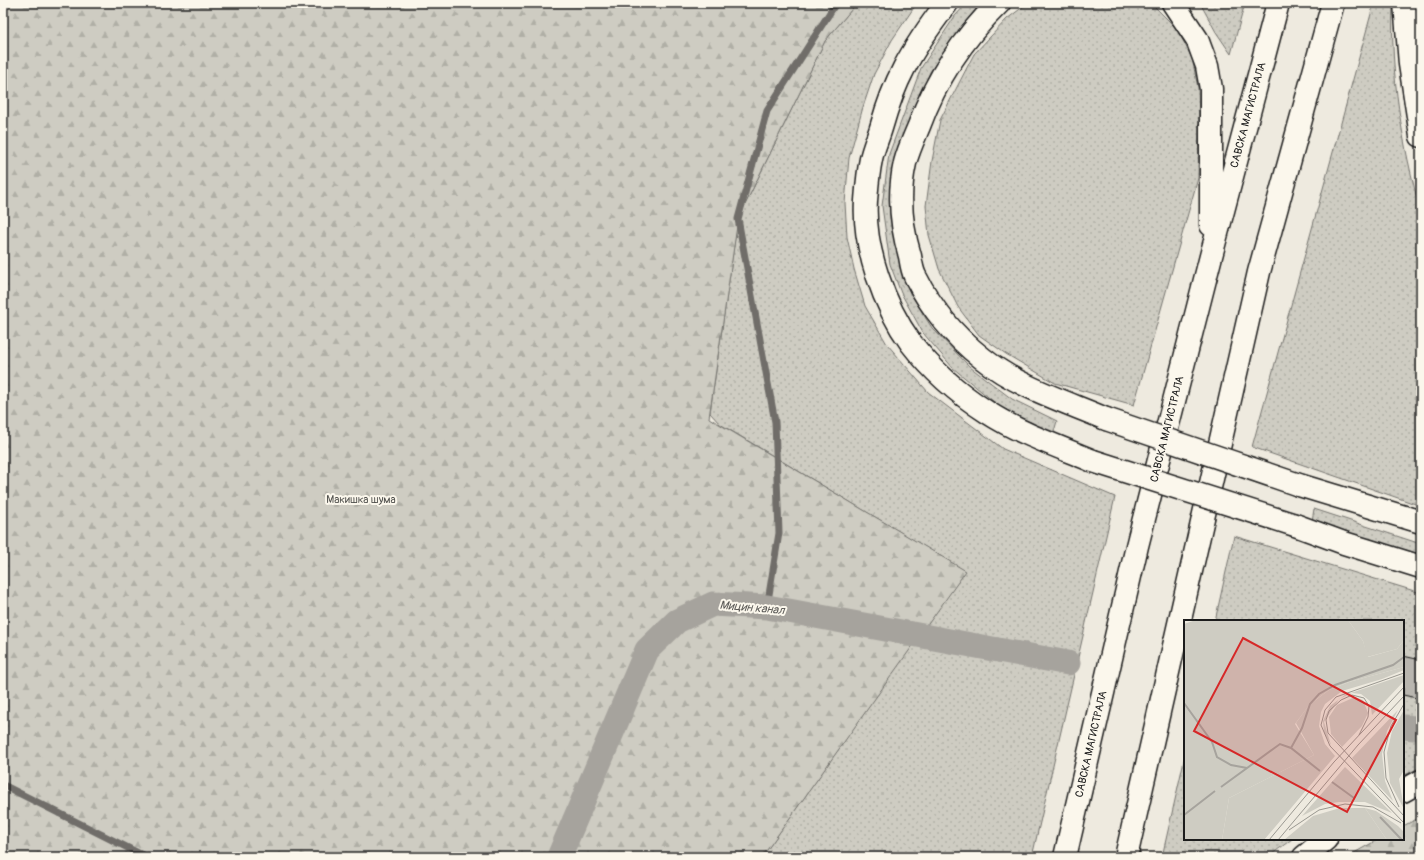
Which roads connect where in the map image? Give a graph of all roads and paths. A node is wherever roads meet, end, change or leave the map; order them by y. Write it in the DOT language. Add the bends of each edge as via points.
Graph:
graph roads {
  1 [pos="947,3"];
  2 [pos="999,3"];
  3 [pos="1173,3"];
  4 [pos="1278,3"];
  5 [pos="1333,3"];
  6 [pos="1405,3"];
  7 [pos="1421,136"];
  8 [pos="1210,256"];
  9 [pos="1421,522"];
  10 [pos="1421,567"];
  11 [pos="1421,781"];
  12 [pos="1404,790"];
  13 [pos="1325,840"];
  14 [pos="1065,857"];
  15 [pos="1126,857"];
  16 [pos="1304,857"];
  1 -- 10 [label="main road, bridge" via="926,31 892,94 871,159 866,202 866,228 872,259 884,293 911,342 964,396 1007,424 1048,443 1094,461"];
  2 -- 9 [label="main road, bridge" via="973,29 944,70 928,102 905,162 901,197 904,236 915,275 933,306 957,336 1002,372 1034,389 1106,419 1300,485"];
  3 -- 8 [label="main road" via="1196,39 1207,66 1211,89"];
  4 -- 8 [label="main road, САВСКА МАГИСТРАЛА"];
  5 -- 15 [label="main road" via="1259,272"];
  6 -- 7 [label="main road" via="1410,64"];
  8 -- 14 [label="main road, САВСКА МАГИСТРАЛА" via="1137,546"];
  11 -- 12 [label="main road"];
  13 -- 16 [label="main road"];
}
